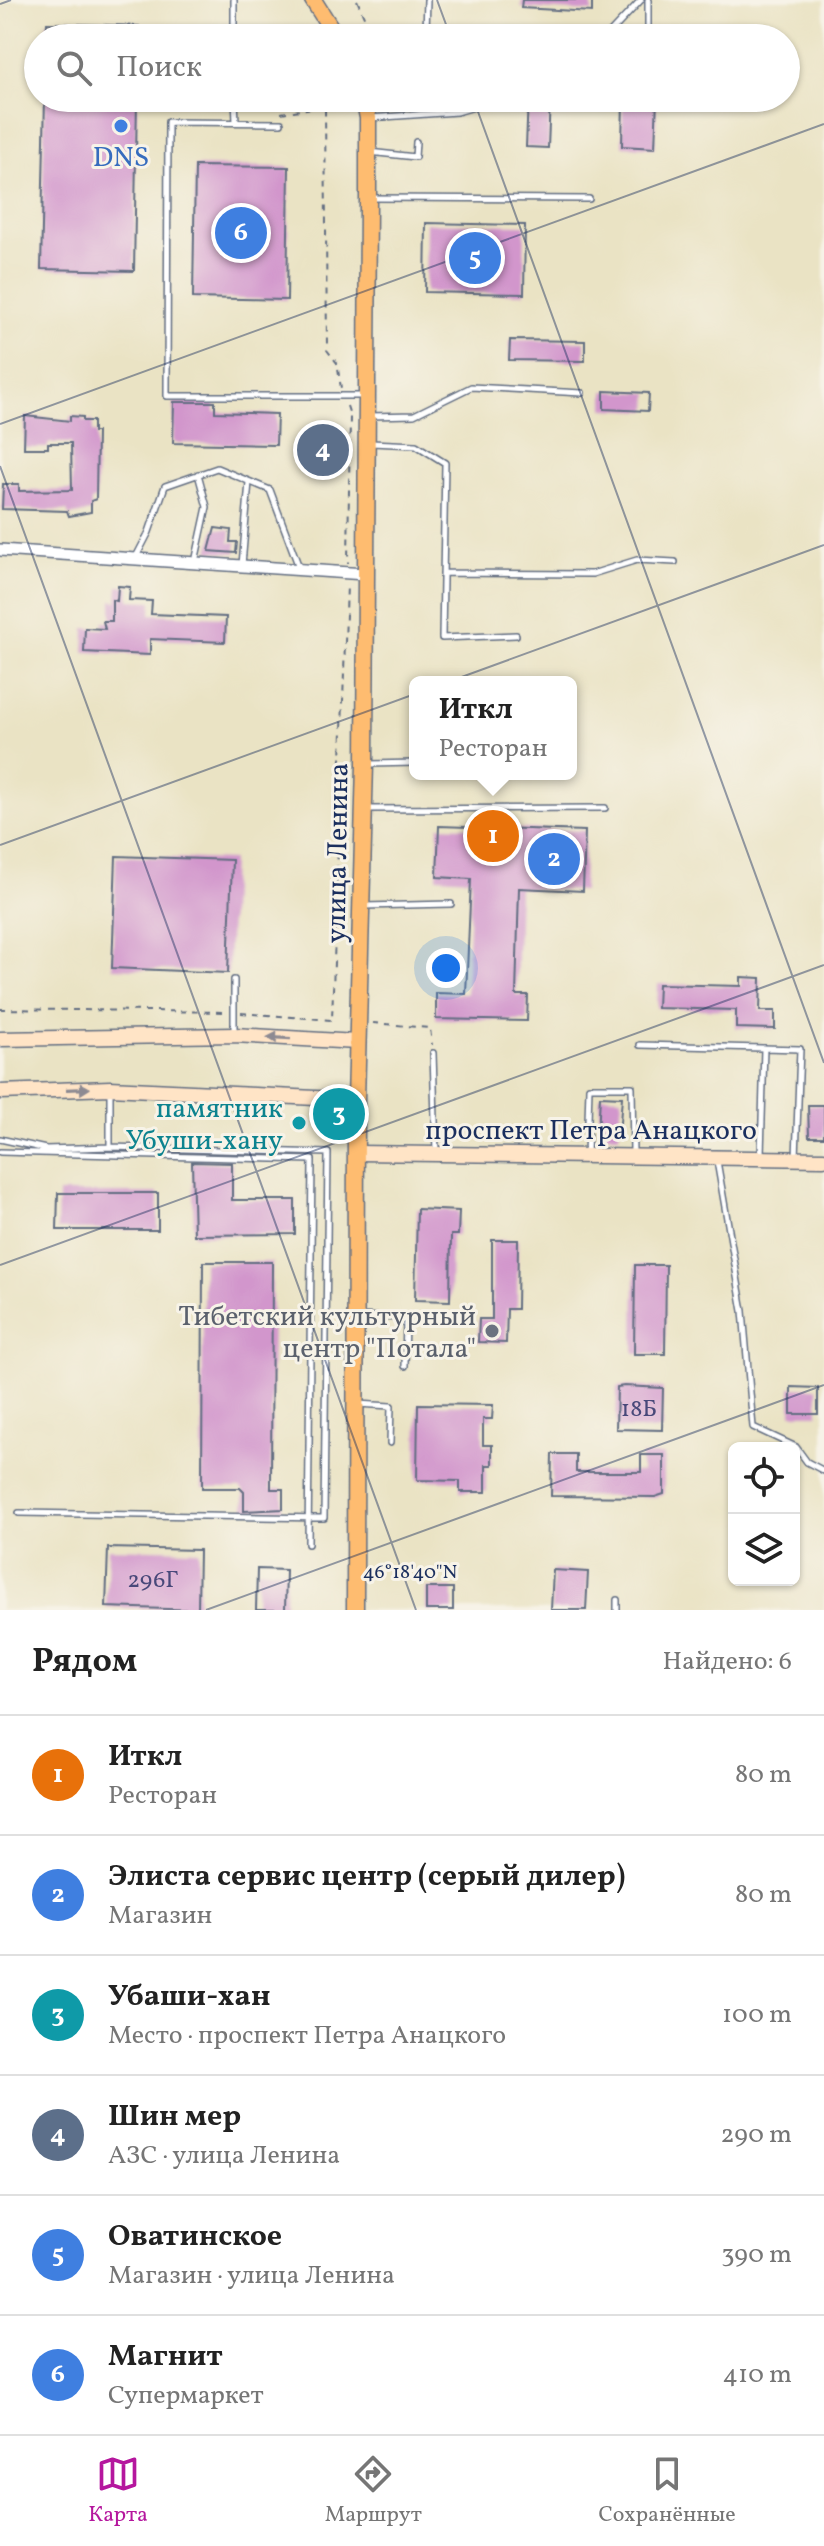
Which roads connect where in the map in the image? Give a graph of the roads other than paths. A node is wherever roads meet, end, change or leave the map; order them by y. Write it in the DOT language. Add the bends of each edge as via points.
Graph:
graph roads {
  1 [pos="234,0"];
  2 [pos="313,0"];
  3 [pos="427,0"];
  4 [pos="641,0"];
  5 [pos="648,0"];
  6 [pos="234,24"];
  7 [pos="328,24"];
  8 [pos="426,24"];
  9 [pos="618,24"];
  10 [pos="648,24"];
  11 [pos="236,112"];
  12 [pos="367,112"];
  13 [pos="457,112"];
  14 [pos="368,118"];
  15 [pos="236,122"];
  16 [pos="281,123"];
  17 [pos="416,142"];
  18 [pos="368,152"];
  19 [pos="368,198"];
  20 [pos="589,199"];
  21 [pos="582,393"];
  22 [pos="366,396"];
  23 [pos="365,416"];
  24 [pos="366,443"];
  25 [pos="198,474"];
  26 [pos="249,482"];
  27 [pos="0,550"];
  28 [pos="134,560"];
  29 [pos="675,562"];
  30 [pos="195,564"];
  31 [pos="242,567"];
  32 [pos="301,571"];
  33 [pos="443,573"];
  34 [pos="365,574"];
  35 [pos="516,635"];
  36 [pos="409,763"];
  37 [pos="365,764"];
  38 [pos="605,808"];
  39 [pos="363,809"];
  40 [pos="451,904"];
  41 [pos="361,906"];
  42 [pos="234,980"];
  43 [pos="234,1035"];
  44 [pos="0,1039"];
  45 [pos="357,1042"];
  46 [pos="640,1045"];
  47 [pos="764,1048"];
  48 [pos="433,1053"];
  49 [pos="110,1088"];
  50 [pos="0,1092"];
  51 [pos="356,1100"];
  52 [pos="0,1139"];
  53 [pos="110,1147"];
  54 [pos="0,1152"];
  55 [pos="357,1153"];
  56 [pos="437,1154"];
  57 [pos="587,1156"];
  58 [pos="633,1156"];
  59 [pos="761,1156"];
  60 [pos="717,1157"];
  61 [pos="796,1158"];
  62 [pos="824,1159"];
  63 [pos="356,1316"];
  64 [pos="405,1366"];
  65 [pos="356,1404"];
  66 [pos="390,1443"];
  67 [pos="824,1471"];
  68 [pos="19,1513"];
  69 [pos="308,1518"];
  70 [pos="308,1544"];
  71 [pos="617,1600"];
  72 [pos="355,1610"];
  73 [pos="617,1610"];
  1 -- 6 [label="lane"];
  2 -- 7 [label="main road"];
  3 -- 8 [label="lane"];
  4 -- 9 [label="lane"];
  5 -- 10 [label="lane"];
  11 -- 15 [label="lane"];
  12 -- 14 [label="main road, улица Ленина"];
  13 -- 14 [label="lane"];
  14 -- 18 [label="main road, улица Ленина"];
  15 -- 16 [label="lane"];
  15 -- 22 [label="lane" via="168,122 167,396"];
  17 -- 18 [label="lane" via="415,157"];
  18 -- 19 [label="main road, улица Ленина"];
  19 -- 20 [label="lane"];
  19 -- 22 [label="main road, улица Ленина"];
  21 -- 23 [label="lane" via="471,387 414,415"];
  22 -- 23 [label="main road, улица Ленина"];
  23 -- 24 [label="main road, улица Ленина"];
  24 -- 33 [label="lane" via="416,445 445,463"];
  24 -- 34 [label="main road, улица Ленина"];
  25 -- 26 [label="lane" via="217,468"];
  25 -- 28 [label="lane" via="165,486"];
  25 -- 30 [label="lane" via="207,507"];
  26 -- 31 [label="lane"];
  26 -- 32 [label="lane" via="270,490"];
  27 -- 28 [label="street"];
  28 -- 30 [label="street"];
  29 -- 33 [label="lane" via="637,560 592,574"];
  30 -- 31 [label="street"];
  31 -- 32 [label="street"];
  32 -- 34 [label="street"];
  33 -- 35 [label="lane" via="442,638"];
  34 -- 37 [label="main road, улица Ленина"];
  36 -- 37 [label="lane"];
  37 -- 39 [label="main road, улица Ленина"];
  38 -- 39 [label="lane"];
  39 -- 41 [label="main road, улица Ленина"];
  40 -- 41 [label="lane"];
  41 -- 45 [label="main road, улица Ленина"];
  42 -- 43 [label="lane"];
  43 -- 44 [label="main road"];
  45 -- 43 [label="main road, one-way"];
  45 -- 51 [label="main road, улица Ленина"];
  46 -- 47 [label="lane"];
  47 -- 59 [label="lane"];
  47 -- 61 [label="lane" via="800,1049"];
  48 -- 56 [label="lane"];
  50 -- 49 [label="main road, one-way"];
  49 -- 51 [label="main road"];
  49 -- 53 [label="lane"];
  51 -- 55 [label="main road, улица Ленина"];
  52 -- 53 [label="lane" via="46,1149"];
  53 -- 69 [label="lane" via="328,1153 324,1518"];
  54 -- 69 [label="lane" via="312,1160"];
  55 -- 56 [label="main road, проспект Петра Анацкого"];
  55 -- 63 [label="main road, улица Ленина"];
  56 -- 57 [label="main road, проспект Петра Анацкого"];
  57 -- 58 [label="main road, проспект Петра Анацкого"];
  57 -- 58 [label="lane" via="589,1087 632,1087"];
  58 -- 60 [label="main road, проспект Петра Анацкого"];
  59 -- 60 [label="main road, проспект Петра Анацкого"];
  59 -- 61 [label="main road, проспект Петра Анацкого"];
  60 -- 67 [label="lane" via="743,1311 753,1427 796,1447 807,1462"];
  61 -- 62 [label="main road, проспект Петра Анацкого"];
  63 -- 64 [label="lane" via="406,1318"];
  63 -- 65 [label="main road, улица Ленина"];
  65 -- 66 [label="lane" via="391,1406"];
  65 -- 72 [label="main road, улица Ленина"];
  68 -- 69 [label="lane"];
  69 -- 70 [label="lane"];
  71 -- 73 [label="lane"];
}
